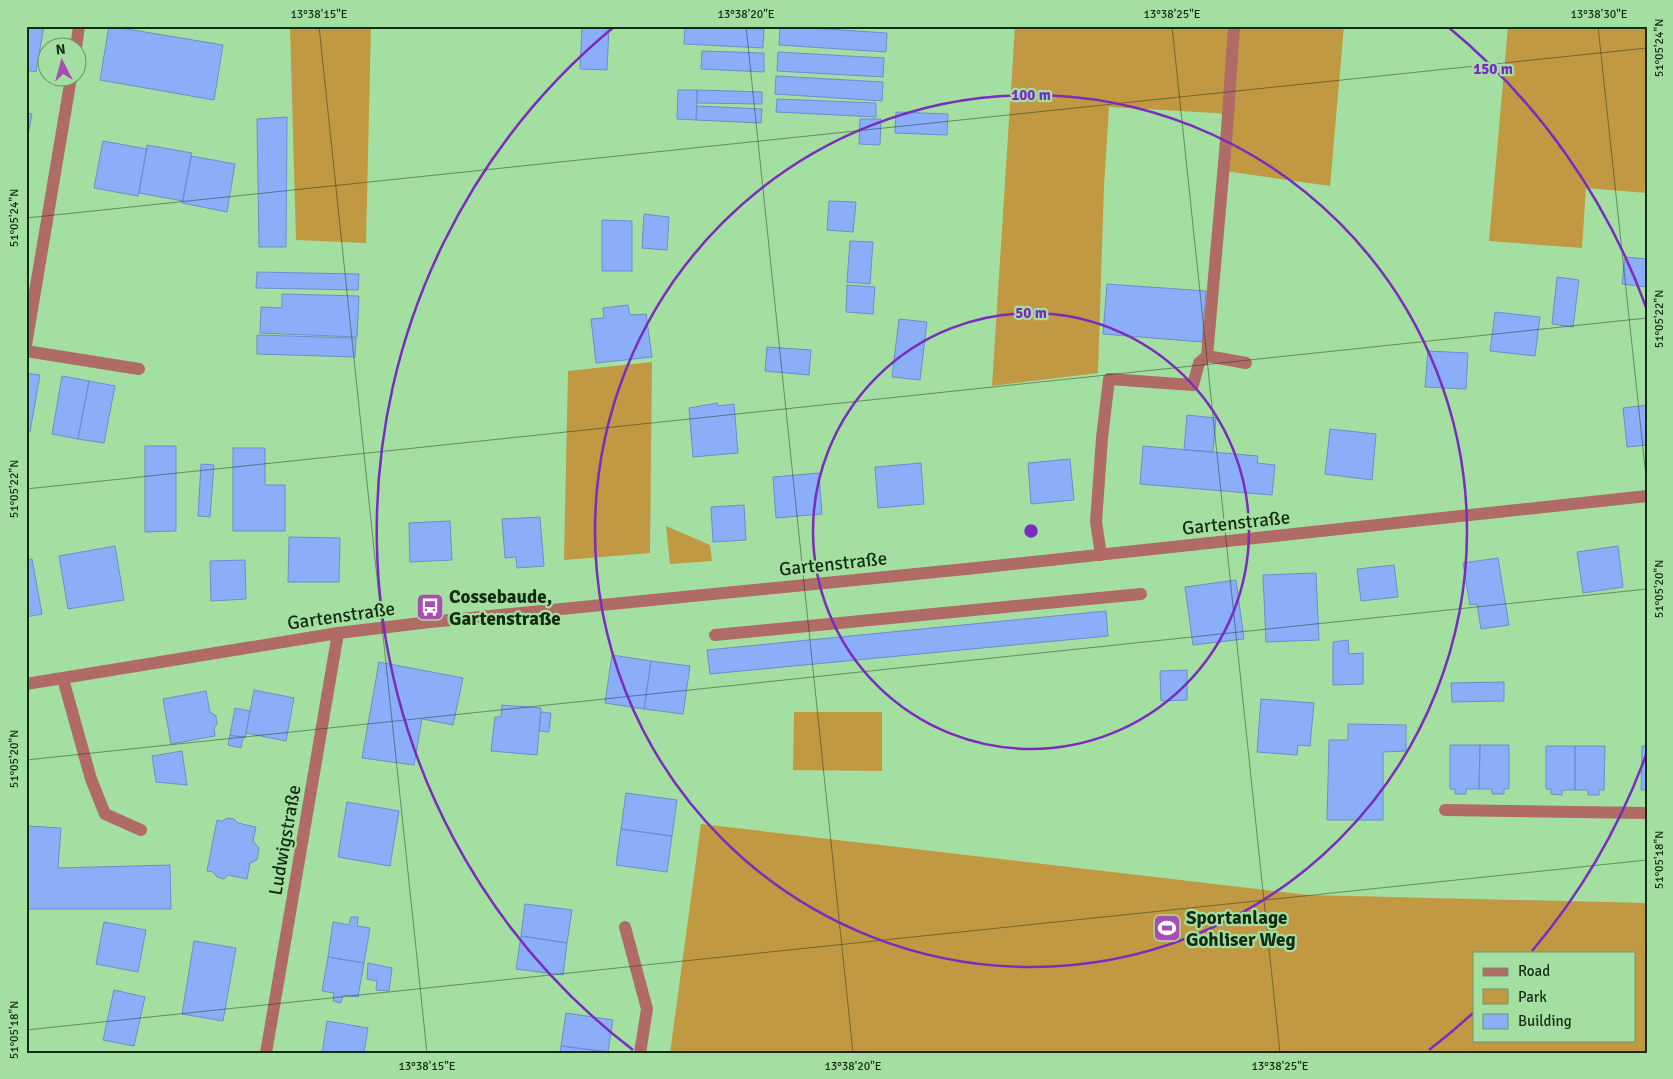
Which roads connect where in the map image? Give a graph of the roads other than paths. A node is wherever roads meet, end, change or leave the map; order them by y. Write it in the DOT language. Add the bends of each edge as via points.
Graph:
graph roads {
  1 [pos="1234,26"];
  2 [pos="69,88"];
  3 [pos="26,345"];
  4 [pos="26,351"];
  5 [pos="1207,356"];
  6 [pos="1246,363"];
  7 [pos="139,369"];
  8 [pos="1647,496"];
  9 [pos="1101,555"];
  10 [pos="1141,594"];
  11 [pos="338,633"];
  12 [pos="715,635"];
  13 [pos="62,679"];
  14 [pos="26,684"];
  15 [pos="1445,810"];
  16 [pos="1647,813"];
  17 [pos="141,830"];
  18 [pos="625,927"];
  19 [pos="266,1053"];
  20 [pos="640,1053"];
  1 -- 5 [label="street" via="1228,130"];
  2 -- 3 [label="street"];
  4 -- 7 [label="street"];
  5 -- 6 [label="street"];
  5 -- 9 [label="street" via="1199,363 1194,385 1109,380 1096,522"];
  8 -- 9 [label="street, Gartenstraße"];
  9 -- 11 [label="street, Gartenstraße"];
  10 -- 12 [label="street"];
  11 -- 13 [label="street, Gartenstraße"];
  11 -- 19 [label="street, Ludwigstraße"];
  13 -- 14 [label="street, Gartenstraße"];
  13 -- 17 [label="street" via="91,779 105,814"];
  15 -- 16 [label="street"];
  18 -- 20 [label="street" via="647,1009"];
}
